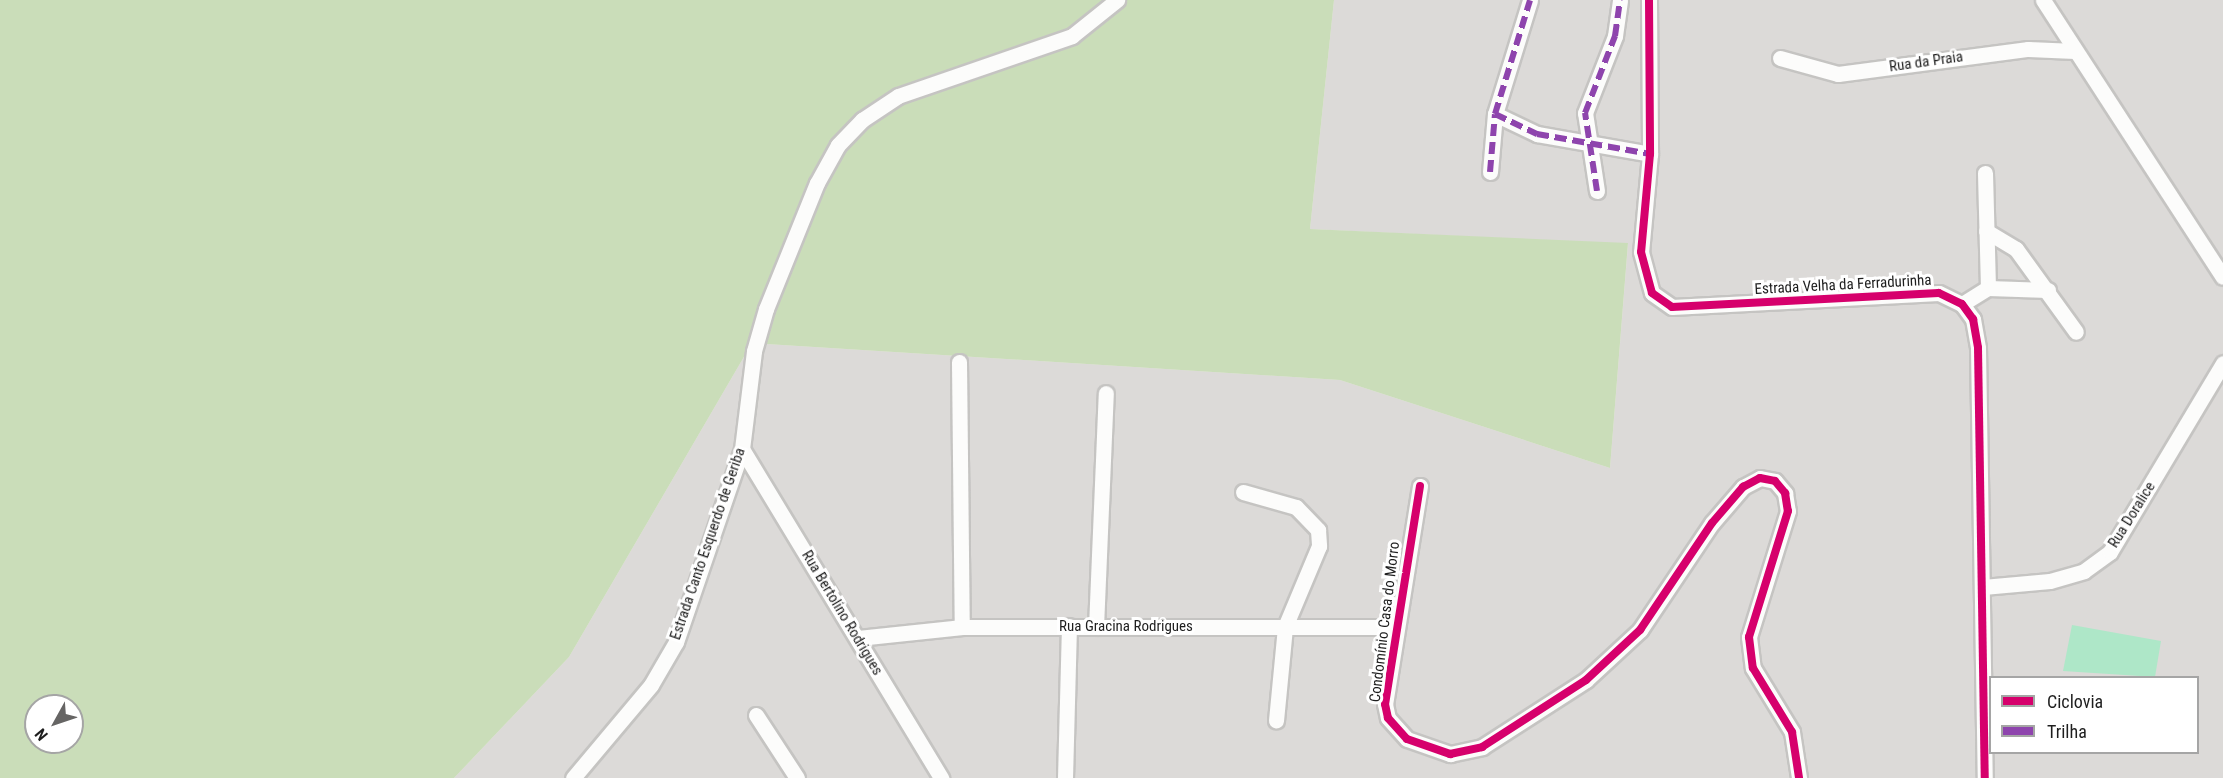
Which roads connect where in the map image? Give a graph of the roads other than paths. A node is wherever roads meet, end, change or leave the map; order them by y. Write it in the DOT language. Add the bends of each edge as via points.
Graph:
graph roads {
  1 [pos="1117,0"];
  2 [pos="1530,0"];
  3 [pos="1620,0"];
  4 [pos="1649,0"];
  5 [pos="2043,0"];
  6 [pos="2075,51"];
  7 [pos="1780,58"];
  8 [pos="1495,114"];
  9 [pos="1586,142"];
  10 [pos="1650,154"];
  11 [pos="1490,172"];
  12 [pos="1985,173"];
  13 [pos="1597,190"];
  14 [pos="1986,231"];
  15 [pos="2223,277"];
  16 [pos="1988,288"];
  17 [pos="2048,290"];
  18 [pos="1962,304"];
  19 [pos="2076,332"];
  20 [pos="959,362"];
  21 [pos="2223,363"];
  22 [pos="1106,393"];
  23 [pos="742,449"];
  24 [pos="1420,486"];
  25 [pos="1243,492"];
  26 [pos="1983,587"];
  27 [pos="1069,626"];
  28 [pos="962,627"];
  29 [pos="1096,627"];
  30 [pos="1285,627"];
  31 [pos="1395,627"];
  32 [pos="858,638"];
  33 [pos="756,715"];
  34 [pos="1276,721"];
  35 [pos="938,777"];
  36 [pos="573,778"];
  37 [pos="797,778"];
  38 [pos="1065,778"];
  39 [pos="1799,778"];
  40 [pos="1985,778"];
  1 -- 23 [label="street, Estrada Canto Esquerdo de Geriba" via="1072,36 898,96 862,120 838,145 817,183 766,309 754,351"];
  2 -- 8 [label="street"];
  3 -- 9 [label="street" via="1615,36 1585,113"];
  4 -- 10 [label="street, Estrada Velha da Ferradurinha"];
  5 -- 6 [label="street"];
  6 -- 7 [label="street, Rua da Praia" via="2028,49 1838,74"];
  6 -- 15 [label="street"];
  8 -- 9 [label="street" via="1538,134"];
  8 -- 11 [label="street"];
  9 -- 10 [label="street"];
  9 -- 13 [label="street"];
  10 -- 18 [label="street, Estrada Velha da Ferradurinha" via="1644,276 1652,293 1672,307 1939,293"];
  12 -- 14 [label="street"];
  14 -- 16 [label="street"];
  14 -- 17 [label="street" via="2016,249"];
  16 -- 17 [label="street"];
  16 -- 18 [label="street"];
  17 -- 19 [label="street"];
  18 -- 26 [label="street" via="1973,319 1978,348"];
  20 -- 28 [label="street"];
  21 -- 26 [label="street, Rua Doralice" via="2110,552 2084,572 2050,581"];
  22 -- 29 [label="street"];
  23 -- 32 [label="street, Rua Bertolino Rodrigues"];
  23 -- 36 [label="street, Estrada Canto Esquerdo de Geriba" via="676,642 651,685"];
  24 -- 31 [label="street, Condomínio Casa do Morro"];
  25 -- 30 [label="street" via="1296,507 1318,530 1319,546"];
  26 -- 40 [label="street"];
  27 -- 28 [label="street, Rua Gracina Rodrigues"];
  27 -- 29 [label="street, Rua Gracina Rodrigues"];
  27 -- 38 [label="street"];
  28 -- 32 [label="street, Rua Gracina Rodrigues"];
  29 -- 30 [label="street, Rua Gracina Rodrigues"];
  30 -- 31 [label="street, Rua Gracina Rodrigues"];
  30 -- 34 [label="street"];
  31 -- 39 [label="street, Condomínio Casa do Morro" via="1385,704 1396,730 1450,754 1482,747 1587,680 1640,630 1712,523 1743,487 1760,478 1775,481 1785,493 1788,511 1749,637 1753,668 1792,732"];
  32 -- 35 [label="street, Rua Bertolino Rodrigues"];
  33 -- 37 [label="street"];
}
